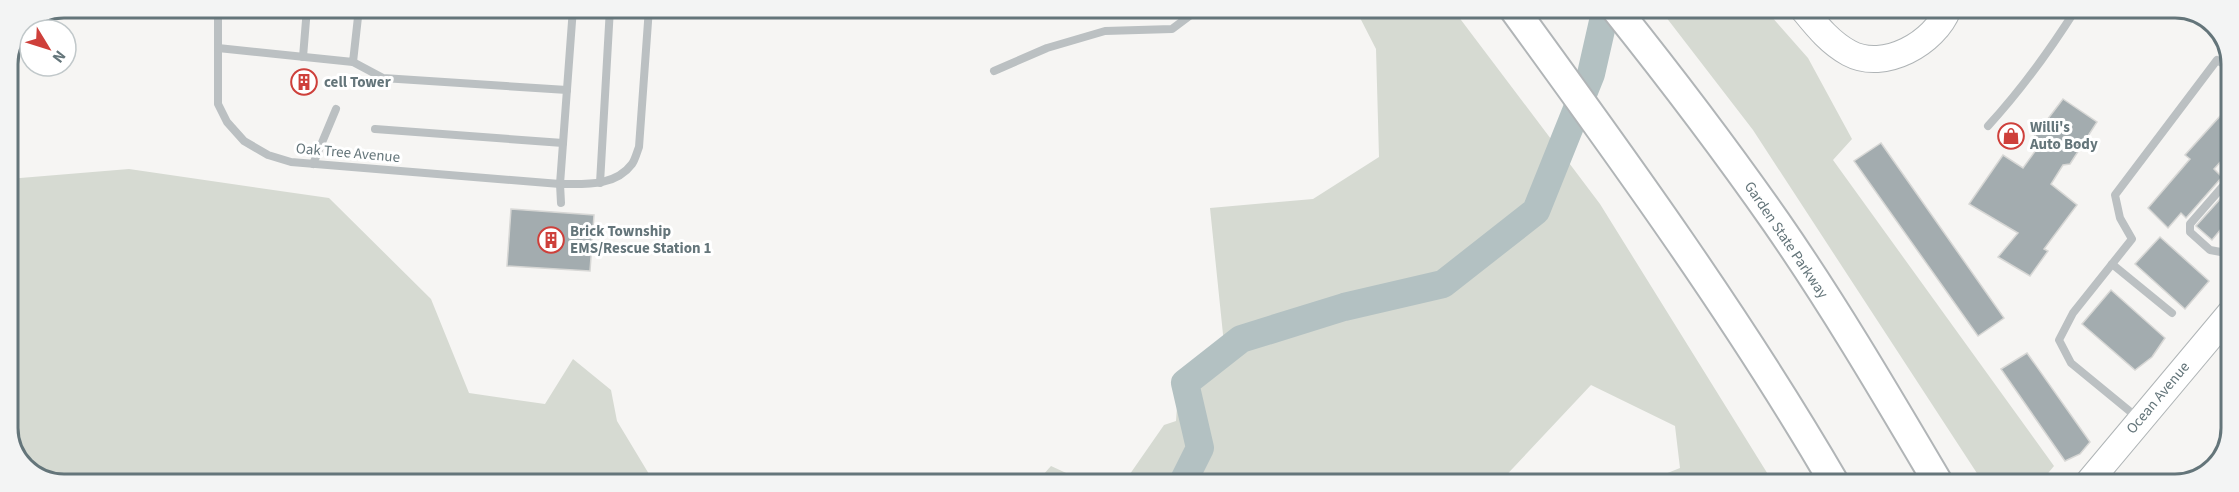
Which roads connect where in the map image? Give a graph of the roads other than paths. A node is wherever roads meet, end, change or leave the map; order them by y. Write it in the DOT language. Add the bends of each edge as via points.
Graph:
graph roads {
  1 [pos="219,18"];
  2 [pos="306,18"];
  3 [pos="358,18"];
  4 [pos="572,18"];
  5 [pos="609,18"];
  6 [pos="648,18"];
  7 [pos="1187,18"];
  8 [pos="1520,18"];
  9 [pos="1623,18"];
  10 [pos="1810,18"];
  11 [pos="1944,18"];
  12 [pos="2070,18"];
  13 [pos="218,48"];
  14 [pos="303,57"];
  15 [pos="353,62"];
  16 [pos="2221,63"];
  17 [pos="994,71"];
  18 [pos="567,90"];
  19 [pos="336,110"];
  20 [pos="1988,126"];
  21 [pos="375,129"];
  22 [pos="563,143"];
  23 [pos="312,164"];
  24 [pos="600,183"];
  25 [pos="560,184"];
  26 [pos="2221,188"];
  27 [pos="561,203"];
  28 [pos="2221,251"];
  29 [pos="2112,264"];
  30 [pos="2172,313"];
  31 [pos="2221,324"];
  32 [pos="2140,419"];
  33 [pos="1829,474"];
  34 [pos="1933,474"];
  35 [pos="2105,474"];
  1 -- 13 [label="lane, Oak Tree Avenue"];
  2 -- 14 [label="lane"];
  3 -- 15 [label="lane"];
  4 -- 18 [label="lane"];
  5 -- 24 [label="lane"];
  6 -- 24 [label="lane" via="639,147 631,165 614,179"];
  7 -- 17 [label="lane" via="1172,29 1105,31 1047,48"];
  8 -- 33 [label="highway" via="1665,218"];
  9 -- 34 [label="highway, Garden State Parkway" via="1776,222"];
  10 -- 11 [label="main road" via="1823,34 1850,54 1871,58 1897,56 1919,45"];
  12 -- 20 [label="lane" via="2014,98"];
  13 -- 14 [label="lane"];
  13 -- 23 [label="lane, Oak Tree Avenue" via="218,104 227,122 244,141 268,155"];
  14 -- 15 [label="lane"];
  15 -- 18 [label="lane" via="383,78"];
  16 -- 29 [label="lane" via="2217,60 2115,195 2120,218 2132,240"];
  18 -- 22 [label="lane"];
  19 -- 23 [label="lane"];
  21 -- 22 [label="lane"];
  22 -- 25 [label="lane"];
  23 -- 25 [label="lane, Oak Tree Avenue"];
  24 -- 25 [label="lane, Oak Tree Avenue"];
  25 -- 27 [label="lane"];
  26 -- 28 [label="lane" via="2190,224 2190,232 2210,250"];
  29 -- 30 [label="lane"];
  29 -- 32 [label="lane" via="2073,313 2059,340 2072,363"];
  31 -- 32 [label="main road, Ocean Avenue"];
  32 -- 35 [label="main road, Ocean Avenue"];
}
